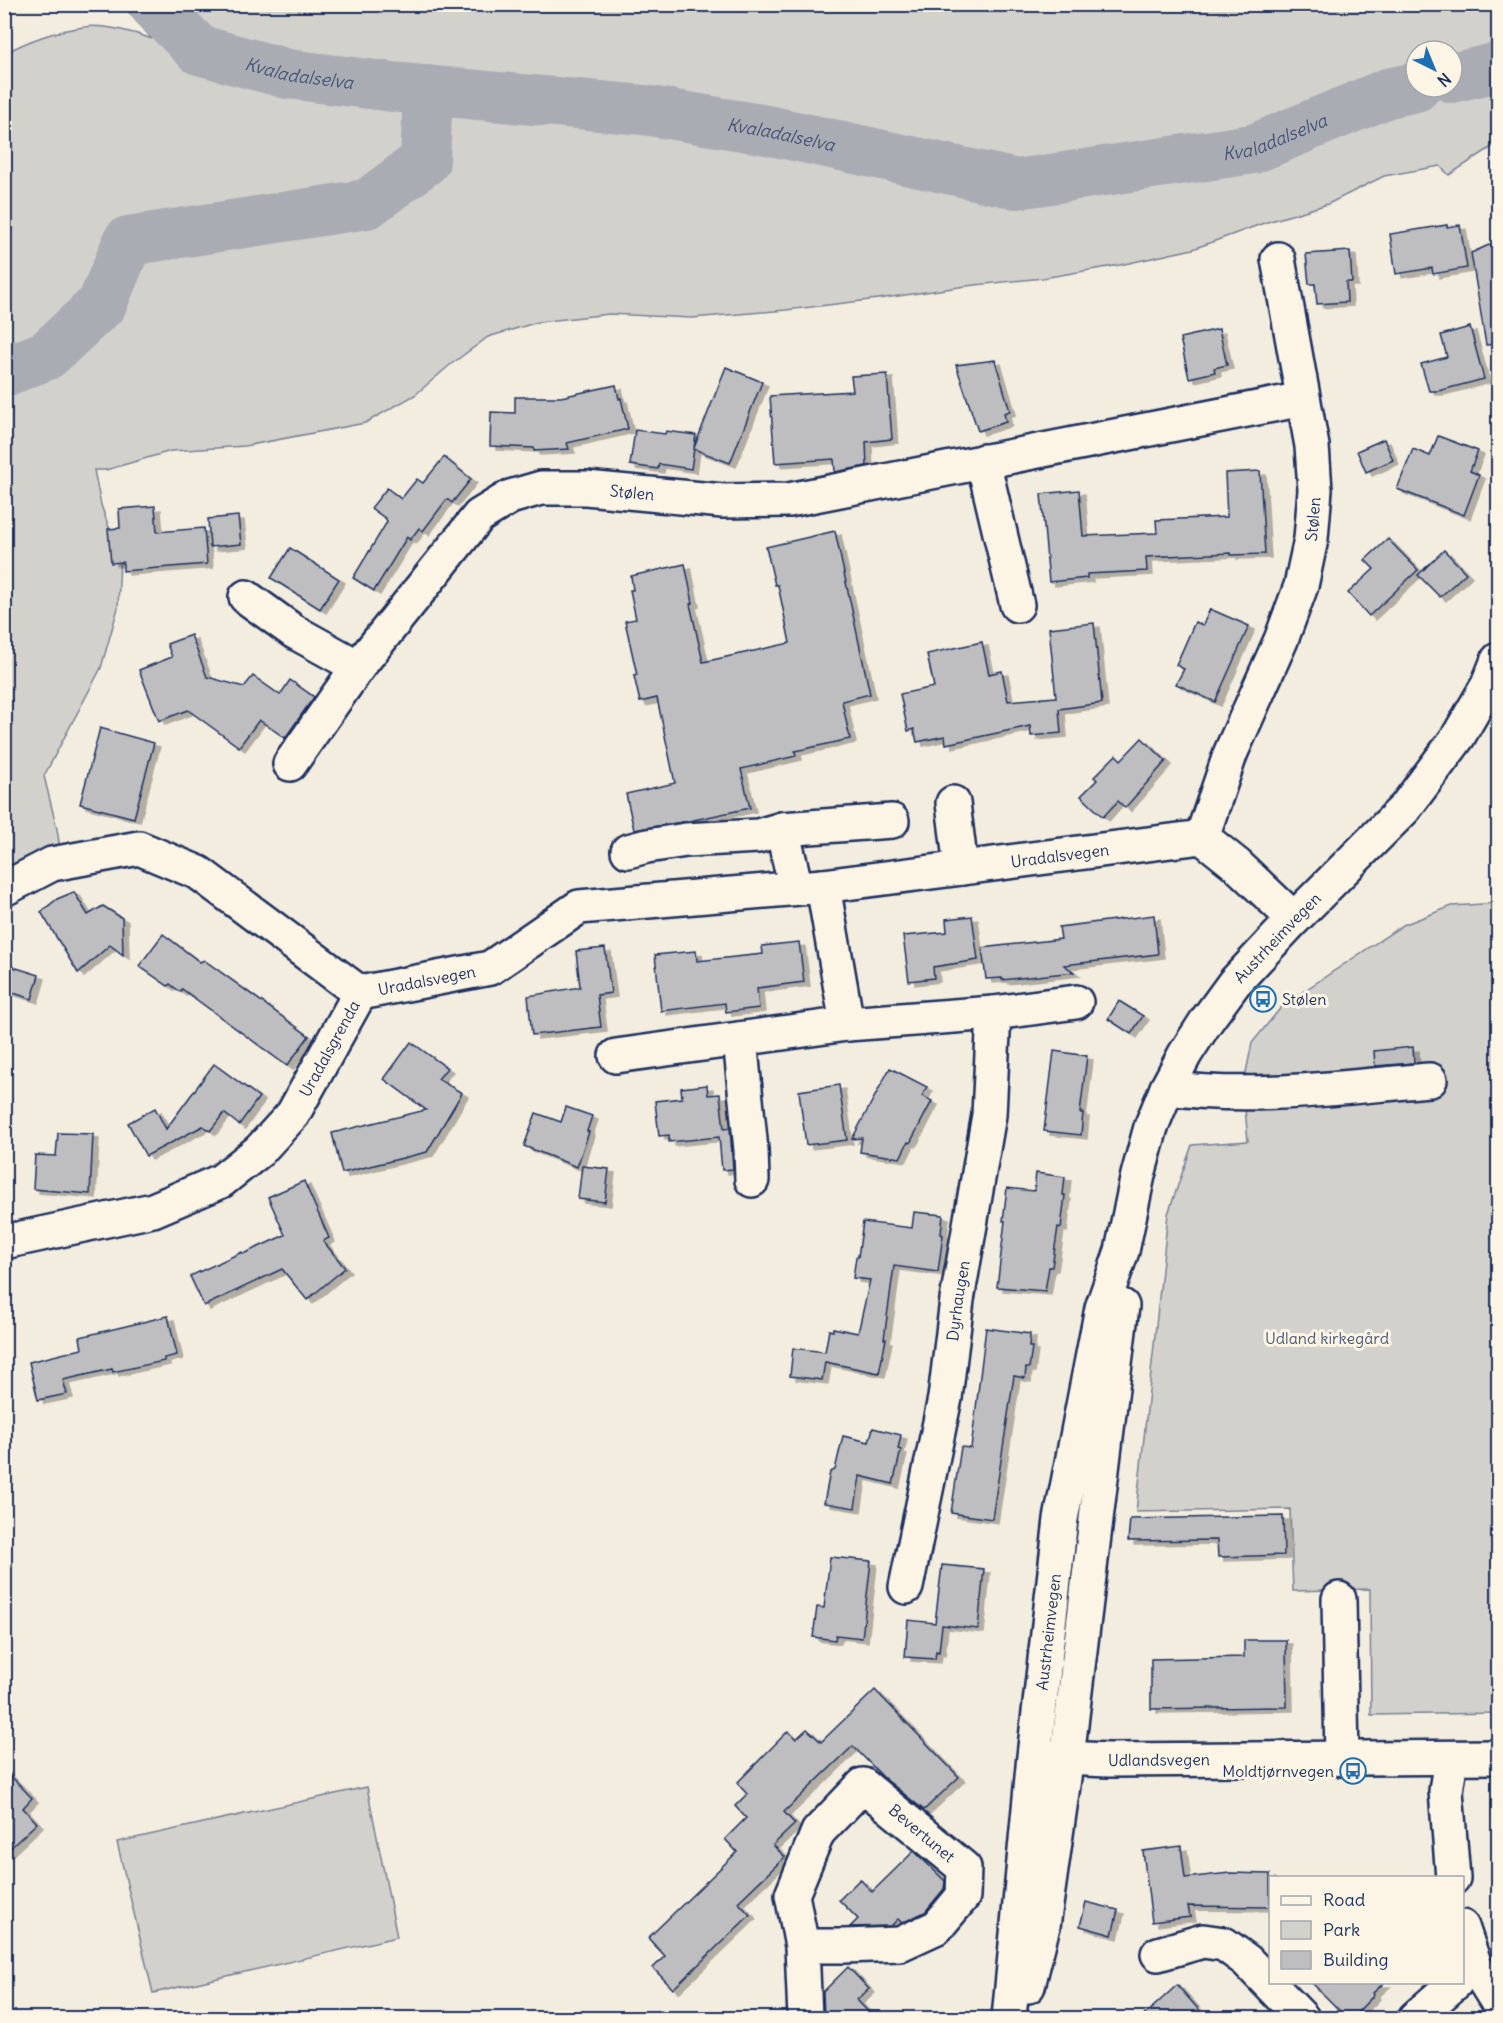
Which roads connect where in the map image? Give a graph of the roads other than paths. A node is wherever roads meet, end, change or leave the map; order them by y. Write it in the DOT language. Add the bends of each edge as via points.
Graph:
graph roads {
  1 [pos="1278,259"];
  2 [pos="1303,399"];
  3 [pos="983,461"];
  4 [pos="246,597"];
  5 [pos="1017,605"];
  6 [pos="1498,660"];
  7 [pos="358,667"];
  8 [pos="290,764"];
  9 [pos="953,803"];
  10 [pos="892,821"];
  11 [pos="782,830"];
  12 [pos="1202,837"];
  13 [pos="628,851"];
  14 [pos="961,868"];
  15 [pos="809,887"];
  16 [pos="4,889"];
  17 [pos="1294,919"];
  18 [pos="360,993"];
  19 [pos="1076,1002"];
  20 [pos="993,1013"];
  21 [pos="847,1024"];
  22 [pos="740,1039"];
  23 [pos="616,1056"];
  24 [pos="1430,1080"];
  25 [pos="1167,1088"];
  26 [pos="752,1180"];
  27 [pos="4,1242"];
  28 [pos="1122,1251"];
  29 [pos="906,1587"];
  30 [pos="1339,1599"];
  31 [pos="1034,1756"];
  32 [pos="1067,1757"];
  33 [pos="1498,1757"];
  34 [pos="1451,1758"];
  35 [pos="1342,1759"];
  36 [pos="1453,1876"];
  37 [pos="802,1946"];
  38 [pos="1158,1954"];
  39 [pos="1464,1975"];
  40 [pos="1454,1984"];
  41 [pos="1498,2003"];
  42 [pos="805,2019"];
  43 [pos="1008,2019"];
  44 [pos="1020,2019"];
  45 [pos="1302,2019"];
  46 [pos="1415,2019"];
  1 -- 2 [label="street, Stølen"];
  2 -- 3 [label="street, Stølen"];
  2 -- 12 [label="street, Stølen" via="1315,490 1311,539 1301,586 1231,752"];
  3 -- 5 [label="street"];
  3 -- 7 [label="street, Stølen" via="789,500 723,501 586,488 541,488 510,497 478,516"];
  4 -- 7 [label="street" via="293,631"];
  6 -- 17 [label="street, Austrheimvegen" via="1473,713 1425,783 1368,847"];
  7 -- 8 [label="street, Stølen"];
  9 -- 14 [label="street"];
  10 -- 11 [label="street"];
  11 -- 13 [label="street" via="758,836 686,840"];
  11 -- 15 [label="street"];
  12 -- 14 [label="street, Uradalsvegen"];
  12 -- 17 [label="street"];
  14 -- 15 [label="street, Uradalsvegen"];
  15 -- 18 [label="street, Uradalsvegen" via="579,907 490,968"];
  15 -- 21 [label="street"];
  16 -- 18 [label="street, Uradalsgrenda" via="52,864 139,848 199,873"];
  17 -- 25 [label="street, Austrheimvegen" via="1234,983 1190,1046"];
  18 -- 27 [label="street, Uradalsgrenda" via="293,1114 259,1150 221,1181 153,1210"];
  19 -- 20 [label="street"];
  20 -- 21 [label="street"];
  20 -- 29 [label="street, Dyrhaugen" via="989,1115 957,1300 945,1398"];
  21 -- 22 [label="street"];
  22 -- 23 [label="street"];
  22 -- 26 [label="street"];
  24 -- 25 [label="street" via="1269,1093 1204,1093"];
  25 -- 28 [label="street, Austrheimvegen" via="1151,1127"];
  28 -- 31 [label="street, Austrheimvegen" via="1101,1308 1061,1519"];
  28 -- 32 [label="street, Austrheimvegen" via="1122,1310"];
  30 -- 35 [label="street"];
  31 -- 32 [label="street, Udlandsvegen"];
  31 -- 43 [label="street, Austrheimvegen"];
  32 -- 35 [label="street, Udlandsvegen"];
  32 -- 44 [label="street, Austrheimvegen" via="1043,1926"];
  33 -- 34 [label="street, Udlandsvegen"];
  34 -- 35 [label="street, Udlandsvegen"];
  34 -- 36 [label="street" via="1446,1791"];
  37 -- 37 [label="street, Bevertunet" via="792,1895 818,1832 863,1785 964,1868 963,1896 937,1927 900,1944"];
  37 -- 42 [label="street, Bevertunet"];
  38 -- 45 [label="street" via="1203,1941 1224,1944 1247,1961"];
  39 -- 41 [label="street"];
  40 -- 46 [label="street"];
}
